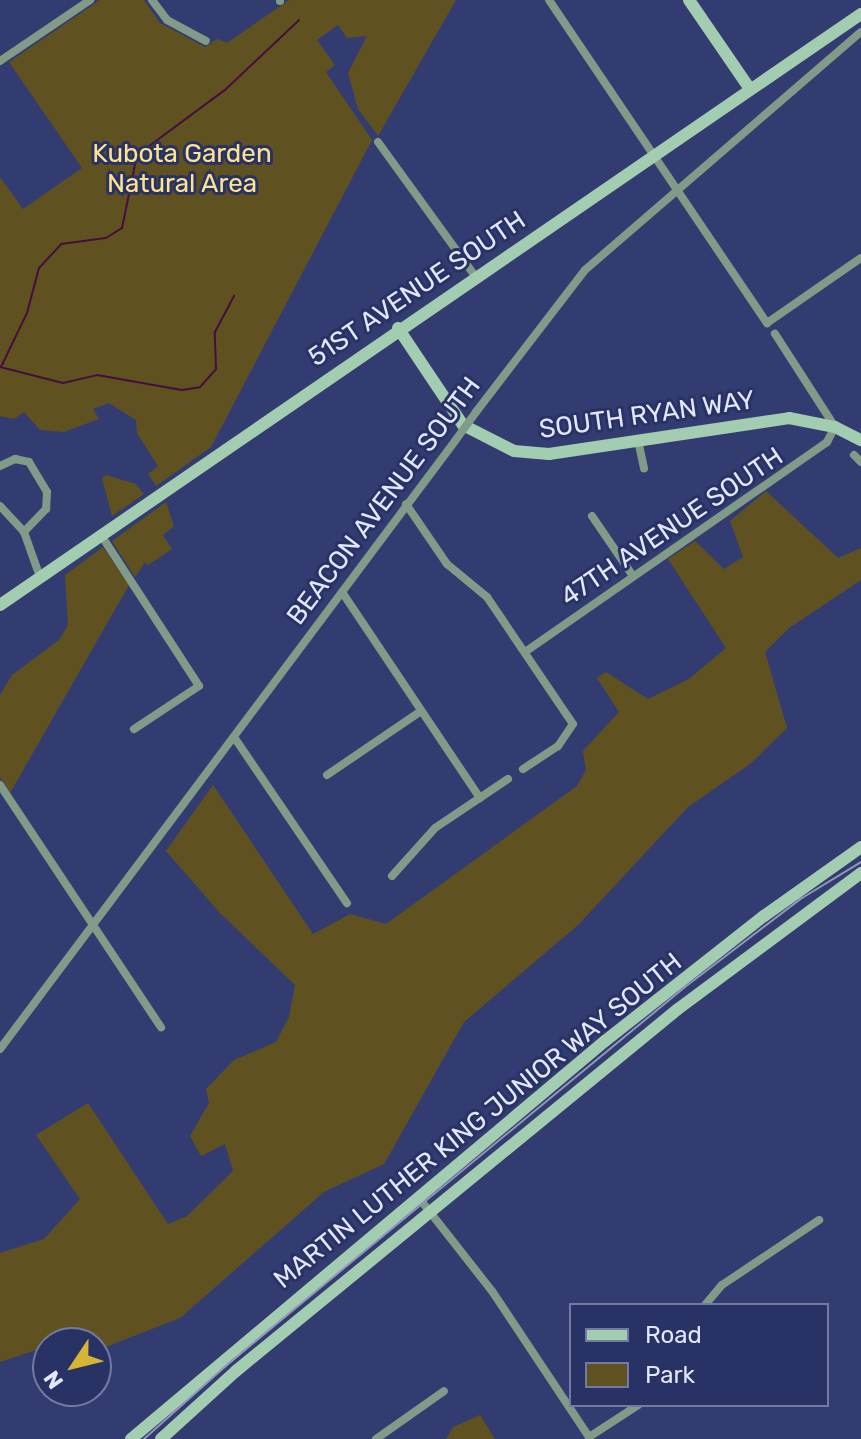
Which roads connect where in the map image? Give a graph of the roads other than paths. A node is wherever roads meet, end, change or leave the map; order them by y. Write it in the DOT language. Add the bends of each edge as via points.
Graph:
graph roads {
  1 [pos="90,0"];
  2 [pos="152,0"];
  3 [pos="549,0"];
  4 [pos="689,0"];
  5 [pos="857,17"];
  6 [pos="861,31"];
  7 [pos="823,40"];
  8 [pos="206,41"];
  9 [pos="834,55"];
  10 [pos="0,61"];
  11 [pos="750,89"];
  12 [pos="378,142"];
  13 [pos="656,153"];
  14 [pos="679,189"];
  15 [pos="861,258"];
  16 [pos="475,276"];
  17 [pos="398,328"];
  18 [pos="775,334"];
  19 [pos="835,427"];
  20 [pos="638,440"];
  21 [pos="861,440"];
  22 [pos="0,466"];
  23 [pos="644,468"];
  24 [pos="406,504"];
  25 [pos="0,506"];
  26 [pos="592,516"];
  27 [pos="24,532"];
  28 [pos="101,535"];
  29 [pos="633,576"];
  30 [pos="40,577"];
  31 [pos="342,592"];
  32 [pos="0,605"];
  33 [pos="525,652"];
  34 [pos="421,711"];
  35 [pos="134,729"];
  36 [pos="234,737"];
  37 [pos="523,769"];
  38 [pos="327,775"];
  39 [pos="508,779"];
  40 [pos="0,785"];
  41 [pos="480,798"];
  42 [pos="861,847"];
  43 [pos="861,873"];
  44 [pos="392,876"];
  45 [pos="347,903"];
  46 [pos="93,925"];
  47 [pos="161,1027"];
  48 [pos="0,1049"];
  49 [pos="419,1198"];
  50 [pos="431,1216"];
  51 [pos="819,1220"];
  52 [pos="707,1303"];
  53 [pos="444,1391"];
  54 [pos="569,1407"];
  55 [pos="569,1407"];
  56 [pos="635,1407"];
  57 [pos="589,1437"];
  58 [pos="131,1439"];
  59 [pos="161,1439"];
  60 [pos="376,1439"];
  1 -- 10 [label="street"];
  2 -- 8 [label="street" via="167,20"];
  3 -- 13 [label="street"];
  4 -- 11 [label="main road"];
  5 -- 6 [label="street"];
  5 -- 7 [label="main road, 51ST AVENUE SOUTH"];
  6 -- 9 [label="street, BEACON AVENUE SOUTH"];
  7 -- 9 [label="street"];
  7 -- 11 [label="main road, 51ST AVENUE SOUTH"];
  9 -- 14 [label="street, BEACON AVENUE SOUTH"];
  11 -- 13 [label="main road, 51ST AVENUE SOUTH"];
  12 -- 16 [label="street"];
  13 -- 14 [label="street"];
  13 -- 16 [label="main road, 51ST AVENUE SOUTH"];
  14 -- 15 [label="street" via="767,323"];
  14 -- 24 [label="street, BEACON AVENUE SOUTH, bridge" via="585,270"];
  16 -- 17 [label="main road, 51ST AVENUE SOUTH"];
  17 -- 20 [label="main road, SOUTH RYAN WAY" via="453,414 493,445 543,454"];
  17 -- 28 [label="main road, 51ST AVENUE SOUTH"];
  18 -- 19 [label="street"];
  19 -- 20 [label="main road, SOUTH RYAN WAY" via="768,419"];
  19 -- 21 [label="main road, SOUTH RYAN WAY"];
  19 -- 29 [label="street, 47TH AVENUE SOUTH" via="814,454"];
  20 -- 23 [label="street"];
  22 -- 27 [label="street" via="15,459 29,462 47,492 46,509"];
  24 -- 31 [label="street, BEACON AVENUE SOUTH"];
  24 -- 33 [label="street" via="447,564 480,589"];
  25 -- 27 [label="street"];
  26 -- 29 [label="street"];
  27 -- 30 [label="street"];
  28 -- 30 [label="main road, 51ST AVENUE SOUTH"];
  28 -- 35 [label="street" via="199,686"];
  29 -- 33 [label="street, 47TH AVENUE SOUTH"];
  30 -- 32 [label="main road, 51ST AVENUE SOUTH"];
  31 -- 34 [label="street"];
  31 -- 36 [label="street, BEACON AVENUE SOUTH"];
  33 -- 37 [label="street" via="573,728 558,746"];
  34 -- 38 [label="street"];
  34 -- 41 [label="street"];
  36 -- 45 [label="street"];
  36 -- 46 [label="street, BEACON AVENUE SOUTH"];
  39 -- 41 [label="street"];
  40 -- 46 [label="street"];
  41 -- 44 [label="street" via="435,828"];
  42 -- 49 [label="main road, MARTIN LUTHER KING JUNIOR WAY SOUTH" via="645,1010"];
  43 -- 50 [label="main road, MARTIN LUTHER KING JUNIOR WAY SOUTH" via="678,1009"];
  46 -- 47 [label="street"];
  46 -- 48 [label="street, BEACON AVENUE SOUTH"];
  49 -- 50 [label="street"];
  49 -- 58 [label="main road, MARTIN LUTHER KING JUNIOR WAY SOUTH"];
  50 -- 55 [label="street" via="492,1291"];
  50 -- 59 [label="main road, MARTIN LUTHER KING JUNIOR WAY SOUTH" via="265,1347"];
  51 -- 52 [label="street" via="722,1285"];
  53 -- 60 [label="street"];
  54 -- 57 [label="street"];
  56 -- 57 [label="street"];
}
